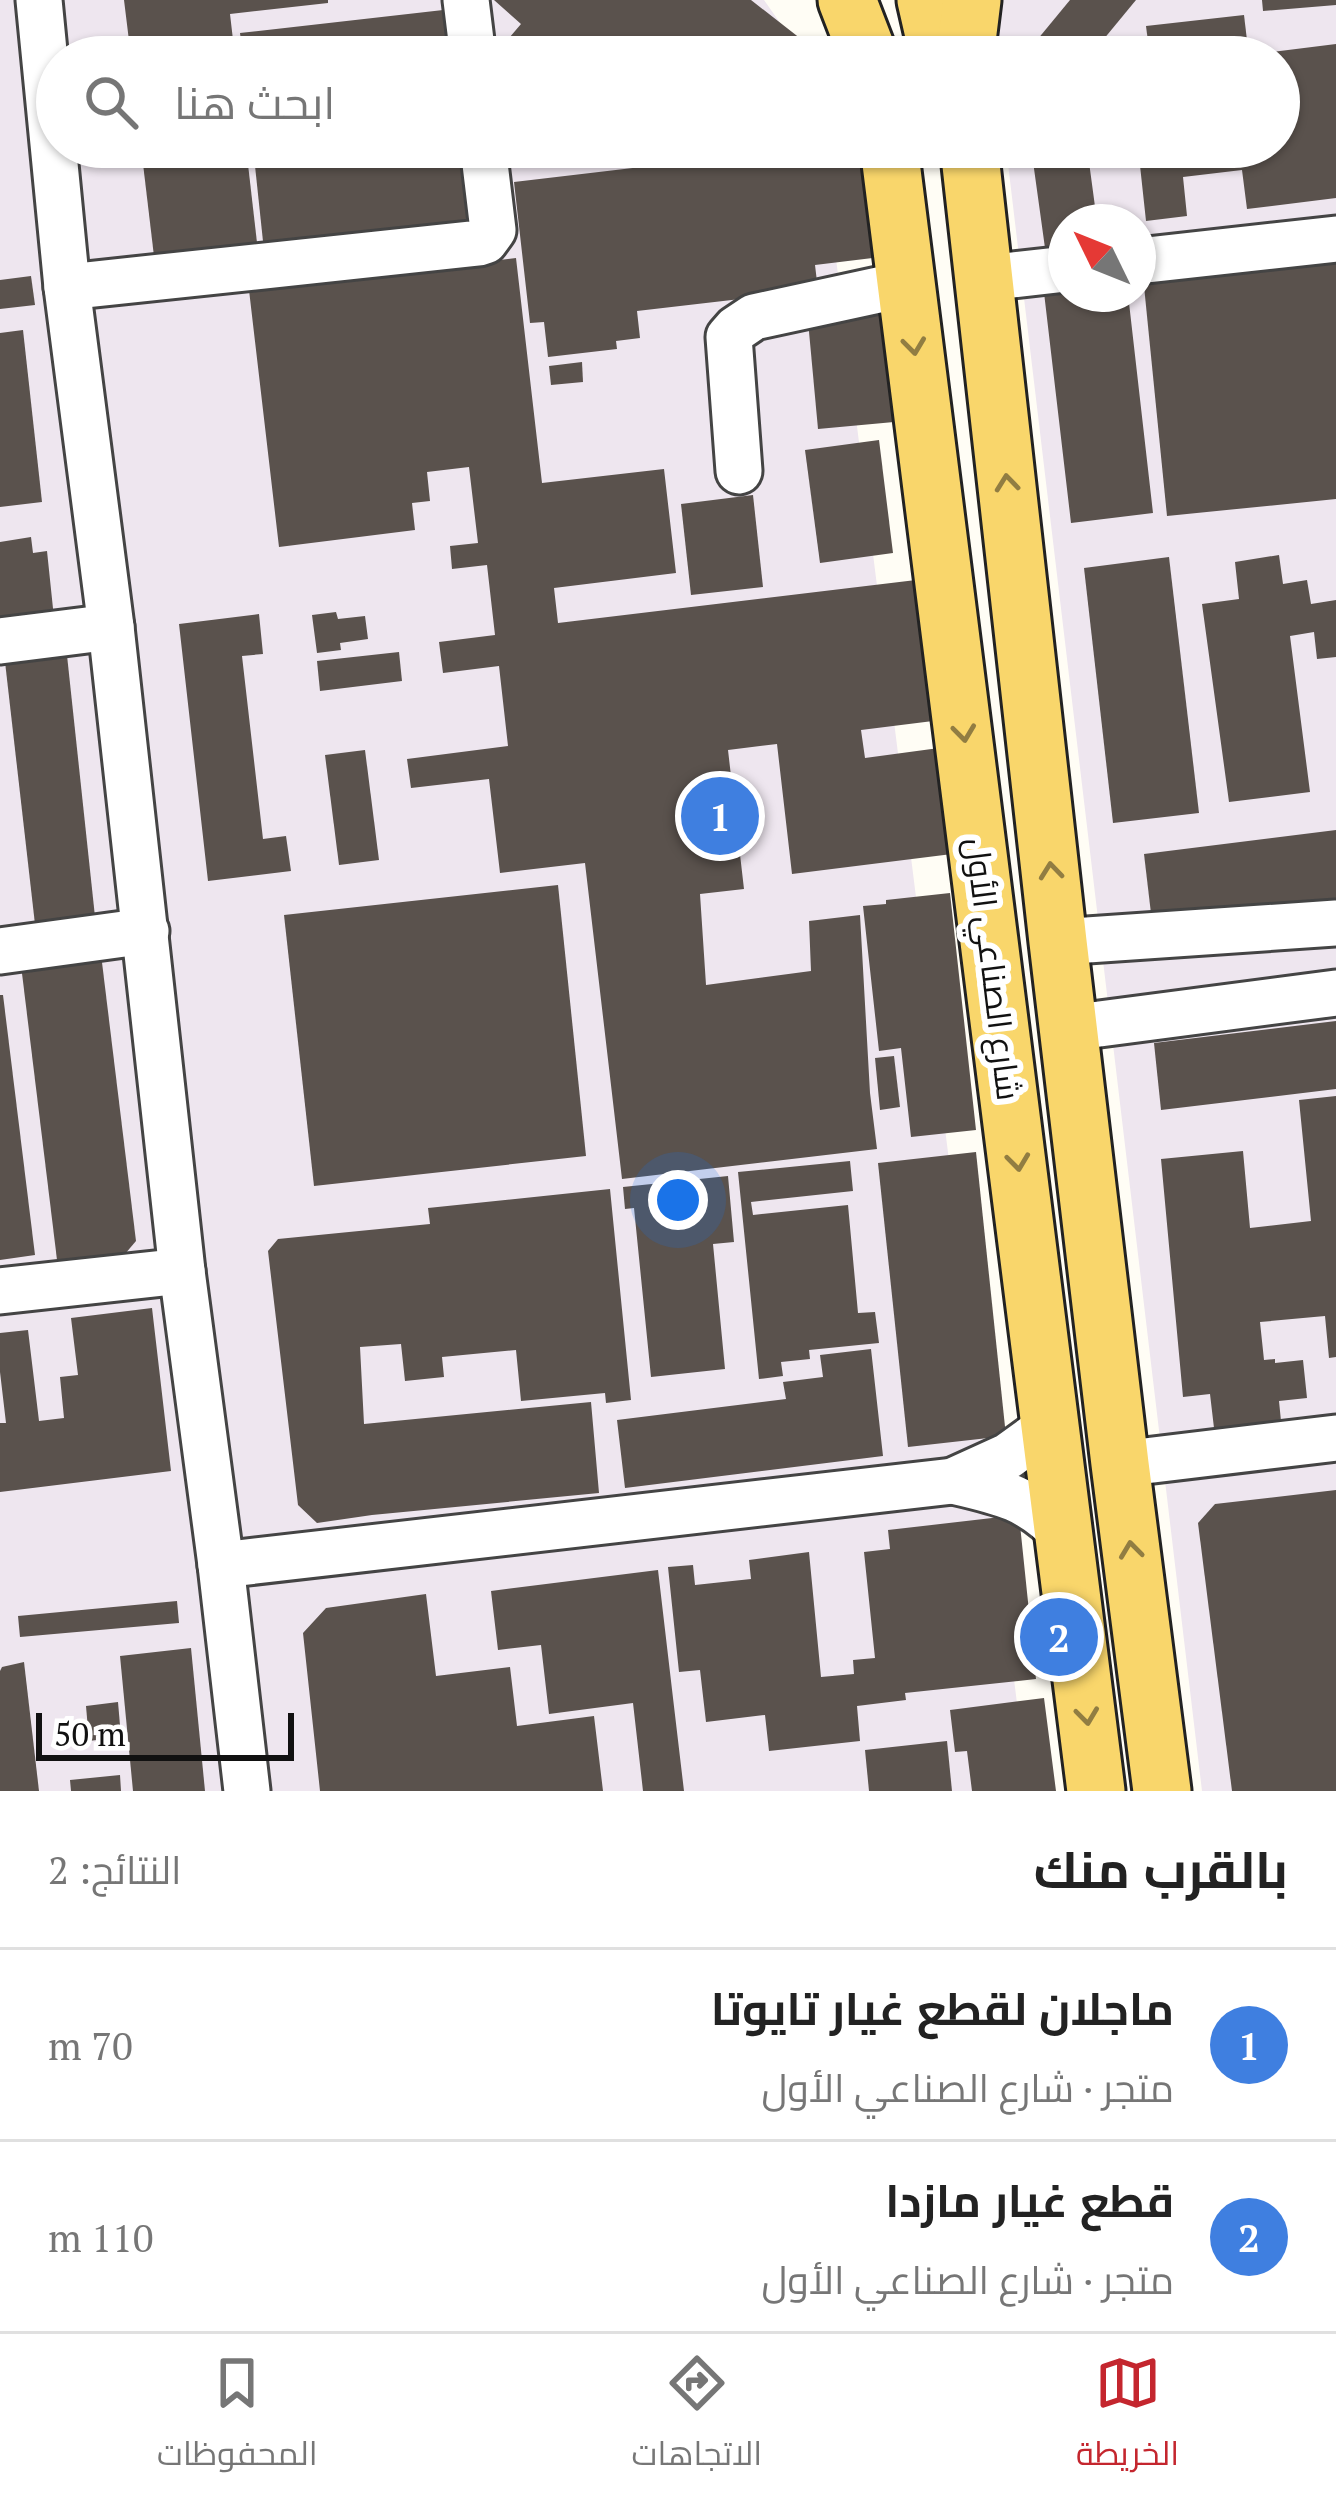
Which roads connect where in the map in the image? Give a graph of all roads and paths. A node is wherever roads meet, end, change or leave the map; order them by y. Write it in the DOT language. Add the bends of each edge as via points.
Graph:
graph roads {
  1 [pos="39,0"];
  2 [pos="466,0"];
  3 [pos="820,0"];
  4 [pos="926,0"];
  5 [pos="955,0"];
  6 [pos="972,0"];
  7 [pos="1003,0"];
  8 [pos="865,31"];
  9 [pos="43,36"];
  10 [pos="470,36"];
  11 [pos="932,36"];
  12 [pos="959,36"];
  13 [pos="966,36"];
  14 [pos="985,36"];
  15 [pos="55,168"];
  16 [pos="486,168"];
  17 [pos="892,168"];
  18 [pos="972,168"];
  19 [pos="1336,239"];
  20 [pos="1156,259"];
  21 [pos="1048,271"];
  22 [pos="985,278"];
  23 [pos="906,284"];
  24 [pos="67,287"];
  25 [pos="739,471"];
  26 [pos="112,627"];
  27 [pos="0,640"];
  28 [pos="1336,923"];
  29 [pos="146,931"];
  30 [pos="1058,942"];
  31 [pos="0,951"];
  32 [pos="1336,993"];
  33 [pos="1069,1028"];
  34 [pos="182,1271"];
  35 [pos="0,1291"];
  36 [pos="1052,1424"];
  37 [pos="1336,1438"];
  38 [pos="1120,1464"];
  39 [pos="953,1481"];
  40 [pos="1064,1535"];
  41 [pos="221,1565"];
  42 [pos="247,1791"];
  43 [pos="1096,1791"];
  44 [pos="1162,1791"];
  1 -- 9 [label="lane"];
  2 -- 10 [label="lane"];
  3 -- 8 [label="lane"];
  4 -- 11 [label="main road"];
  5 -- 12 [label="main road"];
  6 -- 13 [label="main road"];
  7 -- 14 [label="lane"];
  15 -- 24 [label="lane"];
  16 -- 24 [label="lane" via="493,230 478,244"];
  17 -- 23 [label="main road, شارع الصناعي الأول"];
  18 -- 22 [label="main road, شارع الصناعي الأول"];
  19 -- 20 [label="lane"];
  21 -- 22 [label="lane"];
  30 -- 22 [label="main road, شارع الصناعي الأول, one-way"];
  23 -- 25 [label="lane" via="754,317 736,329 729,337"];
  23 -- 36 [label="main road, شارع الصناعي الأول, one-way"];
  24 -- 26 [label="lane"];
  26 -- 27 [label="lane"];
  26 -- 29 [label="lane"];
  28 -- 30 [label="lane"];
  29 -- 31 [label="lane"];
  29 -- 34 [label="lane"];
  30 -- 33 [label="main road, شارع الصناعي الأول"];
  32 -- 33 [label="lane"];
  33 -- 38 [label="main road, شارع الصناعي الأول"];
  34 -- 35 [label="lane"];
  34 -- 41 [label="lane"];
  36 -- 39 [label="lane"];
  36 -- 40 [label="main road, شارع الصناعي الأول"];
  37 -- 38 [label="lane"];
  44 -- 38 [label="main road, شارع الصناعي الأول, one-way"];
  39 -- 40 [label="lane" via="1027,1503"];
  39 -- 41 [label="lane"];
  40 -- 43 [label="main road, شارع الصناعي الأول, one-way"];
  41 -- 42 [label="lane"];
}
